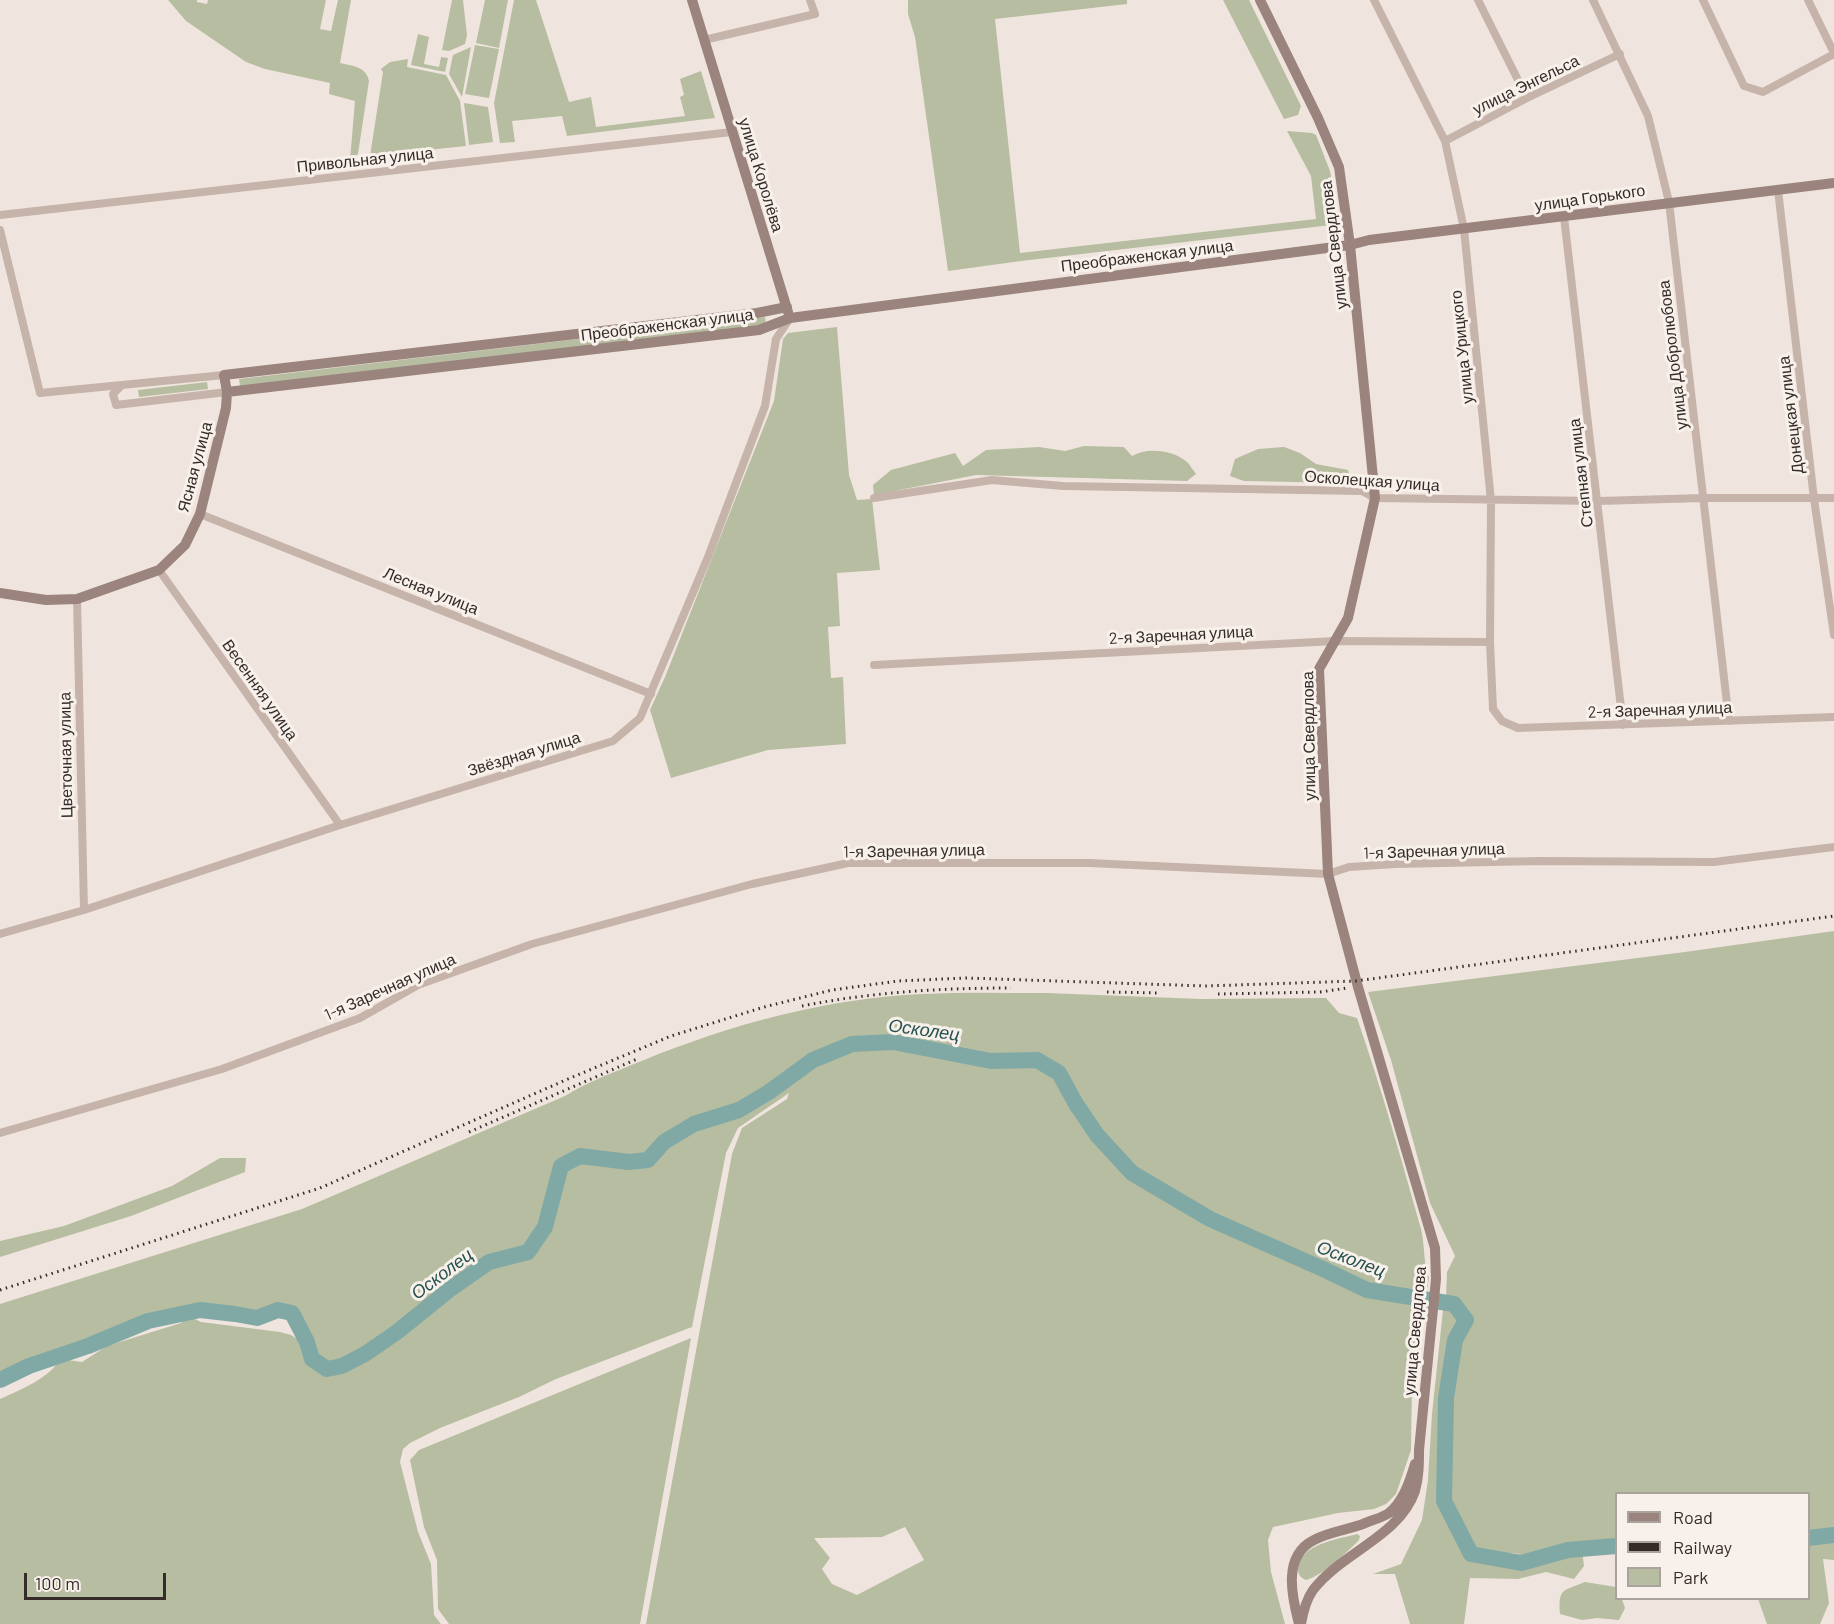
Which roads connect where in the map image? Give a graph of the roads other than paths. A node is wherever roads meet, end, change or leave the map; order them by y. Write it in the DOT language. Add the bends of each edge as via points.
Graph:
graph roads {
  1 [pos="692,0"];
  2 [pos="810,0"];
  3 [pos="1260,0"];
  4 [pos="1374,0"];
  5 [pos="1478,0"];
  6 [pos="1593,0"];
  7 [pos="1703,0"];
  8 [pos="1808,0"];
  9 [pos="704,40"];
  10 [pos="1834,53"];
  11 [pos="1620,54"];
  12 [pos="1527,98"];
  13 [pos="732,132"];
  14 [pos="1445,141"];
  15 [pos="1834,183"];
  16 [pos="1778,190"];
  17 [pos="1669,202"];
  18 [pos="0,215"];
  19 [pos="1564,217"];
  20 [pos="1464,229"];
  21 [pos="0,230"];
  22 [pos="1350,245"];
  23 [pos="788,312"];
  24 [pos="224,375"];
  25 [pos="122,386"];
  26 [pos="227,392"];
  27 [pos="874,498"];
  28 [pos="1375,498"];
  29 [pos="1703,498"];
  30 [pos="1834,498"];
  31 [pos="1814,499"];
  32 [pos="1491,501"];
  33 [pos="1598,501"];
  34 [pos="200,514"];
  35 [pos="159,570"];
  36 [pos="0,593"];
  37 [pos="76,599"];
  38 [pos="1834,635"];
  39 [pos="1335,641"];
  40 [pos="1490,642"];
  41 [pos="874,665"];
  42 [pos="651,694"];
  43 [pos="1493,709"];
  44 [pos="1834,717"];
  45 [pos="1729,721"];
  46 [pos="1623,725"];
  47 [pos="340,825"];
  48 [pos="1834,848"];
  49 [pos="1328,874"];
  50 [pos="84,910"];
  51 [pos="0,934"];
  52 [pos="0,1134"];
  53 [pos="1419,1450"];
  54 [pos="1300,1624"];
  1 -- 9 [label="main road, улица Королёва"];
  2 -- 9 [label="street" via="815,14"];
  3 -- 22 [label="main road, улица Свердлова" via="1339,167"];
  4 -- 14 [label="street, улица Урицкого"];
  5 -- 12 [label="street"];
  6 -- 11 [label="street, улица Добролюбова"];
  7 -- 10 [label="street" via="1744,86 1762,92"];
  8 -- 10 [label="street"];
  9 -- 13 [label="main road, улица Королёва"];
  11 -- 12 [label="street, улица Энгельса"];
  11 -- 17 [label="street, улица Добролюбова" via="1648,116"];
  12 -- 14 [label="street, улица Энгельса"];
  13 -- 18 [label="street, Привольная улица"];
  13 -- 23 [label="main road, улица Королёва"];
  14 -- 20 [label="street, улица Урицкого"];
  15 -- 16 [label="main road, улица Горького"];
  16 -- 17 [label="main road, улица Горького"];
  16 -- 31 [label="street, Донецкая улица"];
  17 -- 19 [label="main road, улица Горького"];
  17 -- 29 [label="street, улица Добролюбова"];
  19 -- 20 [label="main road, улица Горького"];
  19 -- 33 [label="street, Степная улица"];
  20 -- 22 [label="main road, улица Горького"];
  20 -- 32 [label="street, улица Урицкого"];
  21 -- 25 [label="street, Преображенская улица" via="40,393"];
  22 -- 23 [label="main road, Преображенская улица"];
  22 -- 28 [label="main road, улица Свердлова"];
  23 -- 24 [label="main road, Преображенская улица"];
  23 -- 26 [label="main road, Преображенская улица" via="759,330"];
  23 -- 42 [label="street, Звёздная улица" via="776,339 761,417"];
  24 -- 25 [label="street, Преображенская улица"];
  24 -- 26 [label="main road, Ясная улица"];
  25 -- 26 [label="street, Преображенская улица" via="113,393 116,405"];
  26 -- 34 [label="main road, Ясная улица"];
  27 -- 28 [label="street, Осколецкая улица" via="992,480 1063,486 1362,491"];
  28 -- 32 [label="street, Осколецкая улица"];
  28 -- 39 [label="main road, улица Свердлова" via="1348,618"];
  29 -- 31 [label="street, Осколецкая улица"];
  29 -- 33 [label="street, Осколецкая улица"];
  29 -- 45 [label="street, улица Добролюбова"];
  30 -- 31 [label="street, Осколецкая улица"];
  31 -- 38 [label="street, Донецкая улица"];
  32 -- 33 [label="street, Осколецкая улица"];
  32 -- 40 [label="street, улица Урицкого"];
  33 -- 46 [label="street, Степная улица"];
  34 -- 35 [label="main road, Ясная улица" via="185,545"];
  34 -- 42 [label="street, Лесная улица"];
  35 -- 37 [label="main road, Ясная улица"];
  35 -- 47 [label="street, Весенняя улица"];
  36 -- 37 [label="main road, Ясная улица" via="46,600"];
  37 -- 50 [label="street, Цветочная улица"];
  39 -- 40 [label="street, 2-я Заречная улица"];
  39 -- 41 [label="street, 2-я Заречная улица"];
  39 -- 49 [label="main road, улица Свердлова" via="1319,669"];
  40 -- 43 [label="street, улица Урицкого"];
  42 -- 47 [label="street, Звёздная улица" via="640,718 613,741"];
  43 -- 46 [label="street, 2-я Заречная улица" via="1502,721 1518,728"];
  44 -- 45 [label="street, 2-я Заречная улица"];
  45 -- 46 [label="street, 2-я Заречная улица"];
  47 -- 50 [label="street, Звёздная улица"];
  48 -- 49 [label="street, 1-я Заречная улица" via="1714,862 1395,864 1349,867"];
  49 -- 52 [label="street, 1-я Заречная улица" via="1089,863 848,863 752,884 532,944 418,986 360,1018 222,1069"];
  49 -- 53 [label="main road, улица Свердлова" via="1435,1248 1436,1280"];
  50 -- 51 [label="street, Звёздная улица"];
  53 -- 54 [label="main road, улица Свердлова" via="1417,1482 1403,1513 1313,1590"];
  53 -- 54 [label="main road, улица Свердлова" via="1399,1502 1388,1514 1312,1540 1301,1550 1291,1581"];
}
